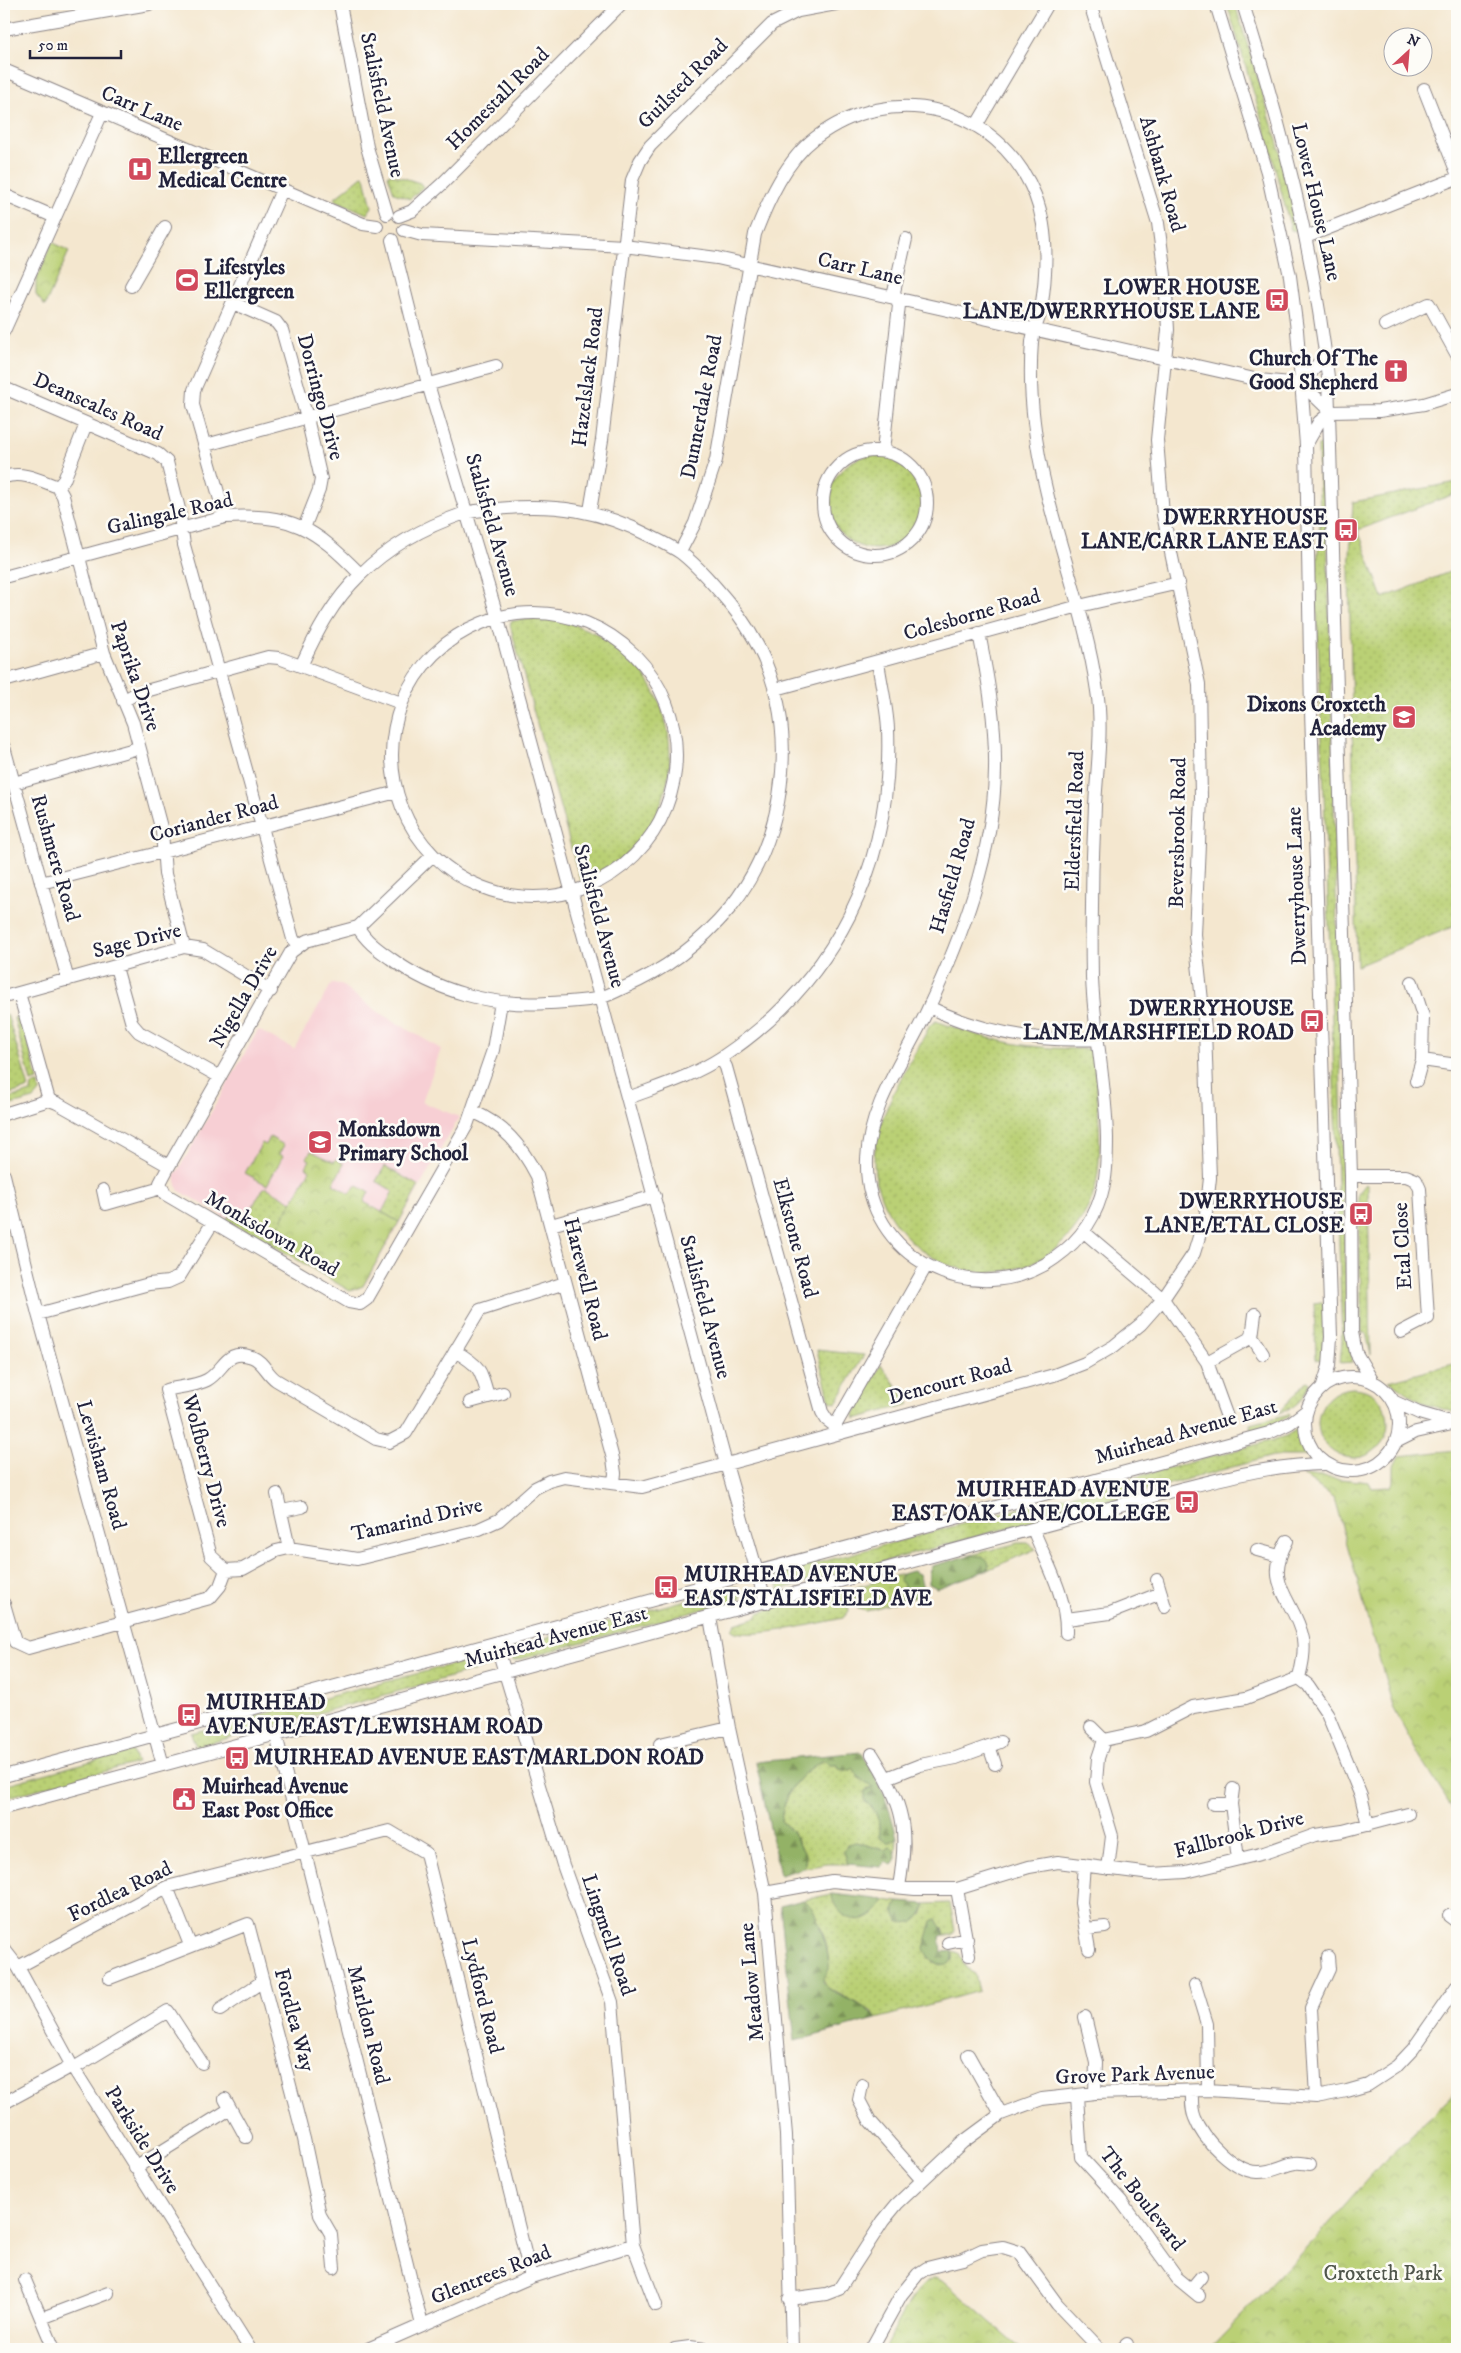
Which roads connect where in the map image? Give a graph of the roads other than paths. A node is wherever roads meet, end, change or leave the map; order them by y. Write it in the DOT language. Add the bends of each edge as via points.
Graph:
graph roads {
  1 [pos="150,4"];
  2 [pos="340,4"];
  3 [pos="620,4"];
  4 [pos="836,4"];
  5 [pos="1048,4"];
  6 [pos="1090,4"];
  7 [pos="1216,4"];
  8 [pos="1243,4"];
  9 [pos="4,29"];
  10 [pos="4,70"];
  11 [pos="1424,89"];
  12 [pos="102,113"];
  13 [pos="976,126"];
  14 [pos="1457,173"];
  15 [pos="1457,178"];
  16 [pos="282,190"];
  17 [pos="4,194"];
  18 [pos="393,215"];
  19 [pos="55,217"];
  20 [pos="377,226"];
  21 [pos="165,227"];
  22 [pos="404,230"];
  23 [pos="1306,236"];
  24 [pos="906,239"];
  25 [pos="392,240"];
  26 [pos="624,246"];
  27 [pos="749,264"];
  28 [pos="131,286"];
  29 [pos="897,298"];
  30 [pos="233,302"];
  31 [pos="7,316"];
  32 [pos="1385,324"];
  33 [pos="1035,329"];
  34 [pos="4,331"];
  35 [pos="1326,354"];
  36 [pos="1457,355"];
  37 [pos="1166,360"];
  38 [pos="496,366"];
  39 [pos="428,384"];
  40 [pos="1302,384"];
  41 [pos="4,388"];
  42 [pos="1457,394"];
  43 [pos="1331,412"];
  44 [pos="307,418"];
  45 [pos="86,424"];
  46 [pos="206,445"];
  47 [pos="1306,445"];
  48 [pos="883,451"];
  49 [pos="4,477"];
  50 [pos="58,487"];
  51 [pos="468,512"];
  52 [pos="590,512"];
  53 [pos="225,517"];
  54 [pos="183,528"];
  55 [pos="304,528"];
  56 [pos="680,552"];
  57 [pos="78,557"];
  58 [pos="360,574"];
  59 [pos="4,577"];
  60 [pos="1179,583"];
  61 [pos="1079,606"];
  62 [pos="498,619"];
  63 [pos="979,633"];
  64 [pos="104,653"];
  65 [pos="878,662"];
  66 [pos="301,666"];
  67 [pos="219,672"];
  68 [pos="4,681"];
  69 [pos="776,689"];
  70 [pos="123,701"];
  71 [pos="401,703"];
  72 [pos="4,747"];
  73 [pos="138,748"];
  74 [pos="14,783"];
  75 [pos="396,792"];
  76 [pos="262,827"];
  77 [pos="162,853"];
  78 [pos="433,855"];
  79 [pos="41,883"];
  80 [pos="572,893"];
  81 [pos="358,927"];
  82 [pos="298,946"];
  83 [pos="184,947"];
  84 [pos="116,967"];
  85 [pos="68,980"];
  86 [pos="1412,982"];
  87 [pos="271,991"];
  88 [pos="19,993"];
  89 [pos="4,997"];
  90 [pos="600,998"];
  91 [pos="501,1002"];
  92 [pos="929,1007"];
  93 [pos="1098,1039"];
  94 [pos="721,1058"];
  95 [pos="1422,1060"];
  96 [pos="1457,1065"];
  97 [pos="220,1077"];
  98 [pos="1416,1081"];
  99 [pos="628,1098"];
  100 [pos="49,1100"];
  101 [pos="472,1111"];
  102 [pos="4,1114"];
  103 [pos="169,1166"];
  104 [pos="4,1175"];
  105 [pos="1351,1176"];
  106 [pos="103,1190"];
  107 [pos="163,1191"];
  108 [pos="655,1196"];
  109 [pos="212,1222"];
  110 [pos="551,1225"];
  111 [pos="1084,1232"];
  112 [pos="926,1266"];
  113 [pos="565,1283"];
  114 [pos="1163,1299"];
  115 [pos="38,1314"];
  116 [pos="1255,1314"];
  117 [pos="1401,1332"];
  118 [pos="1252,1337"];
  119 [pos="455,1351"];
  120 [pos="1263,1354"];
  121 [pos="1206,1362"];
  122 [pos="1373,1382"];
  123 [pos="1323,1385"];
  124 [pos="503,1393"];
  125 [pos="488,1396"];
  126 [pos="470,1402"];
  127 [pos="1395,1402"];
  128 [pos="1306,1411"];
  129 [pos="1228,1417"];
  130 [pos="1455,1424"];
  131 [pos="834,1430"];
  132 [pos="1396,1442"];
  133 [pos="726,1464"];
  134 [pos="1324,1464"];
  135 [pos="614,1483"];
  136 [pos="277,1494"];
  137 [pos="302,1507"];
  138 [pos="282,1511"];
  139 [pos="1033,1529"];
  140 [pos="1287,1541"];
  141 [pos="289,1548"];
  142 [pos="1257,1550"];
  143 [pos="1279,1556"];
  144 [pos="226,1570"];
  145 [pos="756,1571"];
  146 [pos="1157,1580"];
  147 [pos="1161,1593"];
  148 [pos="766,1603"];
  149 [pos="4,1604"];
  150 [pos="1165,1607"];
  151 [pos="710,1617"];
  152 [pos="1067,1619"];
  153 [pos="124,1620"];
  154 [pos="1066,1633"];
  155 [pos="496,1643"];
  156 [pos="504,1671"];
  157 [pos="1299,1678"];
  158 [pos="1091,1727"];
  159 [pos="729,1728"];
  160 [pos="276,1734"];
  161 [pos="155,1735"];
  162 [pos="1104,1740"];
  163 [pos="660,1744"];
  164 [pos="872,1754"];
  165 [pos="995,1764"];
  166 [pos="163,1765"];
  167 [pos="4,1776"];
  168 [pos="887,1778"];
  169 [pos="1233,1789"];
  170 [pos="1213,1804"];
  171 [pos="1231,1804"];
  172 [pos="4,1808"];
  173 [pos="1408,1814"];
  174 [pos="1368,1825"];
  175 [pos="304,1850"];
  176 [pos="1238,1859"];
  177 [pos="1084,1865"];
  178 [pos="1108,1868"];
  179 [pos="166,1887"];
  180 [pos="899,1887"];
  181 [pos="957,1889"];
  182 [pos="765,1893"];
  183 [pos="1104,1927"];
  184 [pos="1086,1928"];
  185 [pos="967,1939"];
  186 [pos="948,1943"];
  187 [pos="190,1945"];
  188 [pos="4,1949"];
  189 [pos="1089,1949"];
  190 [pos="969,1955"];
  191 [pos="1328,1957"];
  192 [pos="18,1967"];
  193 [pos="110,1978"];
  194 [pos="263,1981"];
  195 [pos="1195,1985"];
  196 [pos="1457,1986"];
  197 [pos="220,2010"];
  198 [pos="1085,2017"];
  199 [pos="968,2055"];
  200 [pos="202,2063"];
  201 [pos="73,2067"];
  202 [pos="862,2086"];
  203 [pos="1208,2090"];
  204 [pos="1192,2091"];
  205 [pos="1094,2093"];
  206 [pos="1077,2096"];
  207 [pos="1316,2097"];
  208 [pos="4,2103"];
  209 [pos="1001,2114"];
  210 [pos="246,2137"];
  211 [pos="1310,2164"];
  212 [pos="135,2168"];
  213 [pos="922,2180"];
  214 [pos="633,2245"];
  215 [pos="334,2268"];
  216 [pos="531,2277"];
  217 [pos="1201,2277"];
  218 [pos="25,2280"];
  219 [pos="108,2293"];
  220 [pos="790,2299"];
  221 [pos="656,2305"];
  222 [pos="42,2318"];
  223 [pos="422,2325"];
  224 [pos="54,2349"];
  225 [pos="250,2349"];
  226 [pos="368,2349"];
  227 [pos="675,2349"];
  228 [pos="705,2349"];
  229 [pos="792,2349"];
  230 [pos="871,2349"];
  231 [pos="1100,2349"];
  1 -- 9 [label="street"];
  2 -- 18 [label="street, Stalisfield Avenue" via="367,147"];
  3 -- 18 [label="street, Homestall Road" via="442,184 412,211"];
  4 -- 26 [label="street, Guilsted Road" via="798,11 772,24 650,146 632,180"];
  5 -- 13 [label="street"];
  6 -- 37 [label="street, Ashbank Road" via="1158,224 1166,275"];
  7 -- 40 [label="street, Lower House Lane" via="1279,220 1290,276"];
  8 -- 23 [label="street, Lower House Lane" via="1262,63"];
  10 -- 12 [label="street, Carr Lane"];
  11 -- 14 [label="street"];
  12 -- 16 [label="street, Carr Lane"];
  12 -- 19 [label="street"];
  13 -- 27 [label="street, Dunnerdale Road" via="933,108 902,105 868,112 836,125 810,141 790,166 755,234"];
  13 -- 33 [label="street, Eldersfield Road" via="1004,147 1025,176 1040,213 1045,266"];
  15 -- 23 [label="street"];
  16 -- 20 [label="street, Carr Lane" via="363,224"];
  16 -- 30 [label="street"];
  17 -- 19 [label="street"];
  18 -- 20 [label="street" via="380,218"];
  18 -- 22 [label="street, Stalisfield Avenue" via="403,222"];
  19 -- 31 [label="street"];
  20 -- 25 [label="street" via="384,238"];
  21 -- 28 [label="street"];
  22 -- 25 [label="street" via="400,237"];
  22 -- 26 [label="street, Carr Lane" via="422,235"];
  23 -- 35 [label="street, Lower House Lane"];
  24 -- 29 [label="street" via="894,292"];
  25 -- 39 [label="street, Stalisfield Avenue"];
  26 -- 27 [label="street, Carr Lane"];
  26 -- 52 [label="street, Hazelslack Road" via="602,440"];
  27 -- 29 [label="street, Carr Lane"];
  27 -- 56 [label="street, Dunnerdale Road" via="716,460 695,523"];
  29 -- 33 [label="street, Carr Lane"];
  29 -- 48 [label="street" via="900,305"];
  30 -- 44 [label="street, Dorringo Drive" via="276,322 282,330"];
  30 -- 46 [label="street" via="194,390 193,405"];
  31 -- 34 [label="street"];
  32 -- 36 [label="street" via="1430,304"];
  33 -- 37 [label="street, Carr Lane"];
  33 -- 61 [label="street, Eldersfield Road" via="1032,339 1033,416 1039,460"];
  35 -- 40 [label="street"];
  35 -- 43 [label="street, Lower House Lane"];
  37 -- 40 [label="street, Carr Lane" via="1259,380"];
  37 -- 60 [label="street, Beversbrook Road" via="1157,440 1163,515"];
  38 -- 39 [label="street"];
  39 -- 44 [label="street"];
  39 -- 51 [label="street, Stalisfield Avenue"];
  40 -- 43 [label="street"];
  40 -- 47 [label="street, Dwerryhouse Lane"];
  41 -- 45 [label="street, Deanscales Road"];
  42 -- 43 [label="street" via="1424,404 1378,411"];
  43 -- 47 [label="street" via="1319,422"];
  43 -- 105 [label="street, Dwerryhouse Lane"];
  44 -- 46 [label="street"];
  44 -- 55 [label="street, Dorringo Drive" via="322,479"];
  45 -- 50 [label="street" via="64,480"];
  45 -- 54 [label="street, Deanscales Road" via="158,454 167,462"];
  46 -- 53 [label="street"];
  47 -- 123 [label="street, Dwerryhouse Lane" via="1331,1337 1329,1366"];
  48 -- 48 [label="street" via="904,458 917,471 925,485 927,515 919,532 897,551 881,555 862,554 844,545 832,532 824,516 823,498 828,479 839,464 868,450"];
  49 -- 50 [label="street" via="24,474"];
  50 -- 57 [label="street, Paprika Drive"];
  51 -- 52 [label="street" via="529,506"];
  51 -- 58 [label="street" via="390,550"];
  51 -- 62 [label="street, Stalisfield Avenue"];
  52 -- 56 [label="street" via="633,527"];
  53 -- 54 [label="street, Galingale Road"];
  53 -- 55 [label="street, Galingale Road" via="256,515 285,520"];
  54 -- 57 [label="street, Galingale Road"];
  54 -- 67 [label="street" via="184,545"];
  55 -- 58 [label="street, Galingale Road" via="324,540"];
  56 -- 69 [label="street" via="714,584 743,621"];
  57 -- 59 [label="street, Galingale Road"];
  57 -- 64 [label="street, Paprika Drive"];
  58 -- 66 [label="street" via="328,613"];
  60 -- 61 [label="street, Colesborne Road"];
  60 -- 114 [label="street, Beversbrook Road" via="1200,684 1201,797 1195,935 1205,1029 1210,1178 1206,1214 1194,1253"];
  61 -- 63 [label="street, Colesborne Road"];
  61 -- 93 [label="street, Eldersfield Road" via="1098,696 1092,986"];
  62 -- 71 [label="street" via="481,622 446,643 421,669"];
  62 -- 80 [label="street, Stalisfield Avenue"];
  62 -- 80 [label="street" via="545,613 578,620 604,632 627,647 643,664 656,683 669,714 674,735 675,775 670,796 654,829 642,846 616,870"];
  63 -- 65 [label="street, Colesborne Road"];
  63 -- 92 [label="street, Hasfield Road" via="990,693 995,771 990,824 970,904"];
  64 -- 68 [label="street"];
  64 -- 70 [label="street, Paprika Drive"];
  65 -- 69 [label="street, Colesborne Road"];
  65 -- 94 [label="street" via="888,729 885,793 879,836 869,872 833,948 804,986 775,1016"];
  66 -- 67 [label="street" via="279,658 268,658"];
  66 -- 71 [label="street"];
  67 -- 70 [label="street" via="135,694"];
  67 -- 76 [label="street"];
  69 -- 90 [label="street" via="784,741 781,786 772,831 742,893 687,953 649,977"];
  70 -- 73 [label="street, Paprika Drive" via="133,723"];
  71 -- 75 [label="street" via="393,741"];
  72 -- 74 [label="street, Rushmere Road"];
  73 -- 74 [label="street"];
  73 -- 77 [label="street, Paprika Drive" via="162,831"];
  74 -- 79 [label="street, Rushmere Road"];
  75 -- 76 [label="street, Coriander Road"];
  75 -- 78 [label="street" via="410,824"];
  76 -- 77 [label="street, Coriander Road"];
  76 -- 82 [label="street" via="293,939"];
  77 -- 79 [label="street, Coriander Road"];
  77 -- 83 [label="street, Paprika Drive" via="164,874"];
  78 -- 80 [label="street" via="472,883 495,891 538,897"];
  78 -- 81 [label="street, Nigella Drive"];
  79 -- 85 [label="street, Rushmere Road"];
  80 -- 90 [label="street, Stalisfield Avenue"];
  81 -- 82 [label="street, Nigella Drive"];
  81 -- 91 [label="street" via="380,951 415,974 454,991"];
  82 -- 87 [label="street, Nigella Drive"];
  83 -- 84 [label="street, Sage Drive"];
  83 -- 87 [label="street, Sage Drive" via="203,950"];
  84 -- 85 [label="street, Sage Drive"];
  84 -- 97 [label="street" via="132,1024 139,1032"];
  85 -- 88 [label="street, Sage Drive"];
  86 -- 95 [label="street" via="1423,1016"];
  87 -- 97 [label="street, Nigella Drive"];
  88 -- 89 [label="street, Sage Drive"];
  88 -- 100 [label="street"];
  90 -- 91 [label="street" via="536,1004"];
  90 -- 99 [label="street, Stalisfield Avenue"];
  91 -- 101 [label="street" via="493,1050"];
  92 -- 93 [label="street" via="967,1023 1008,1034 1065,1040"];
  92 -- 112 [label="street, Hasfield Road" via="878,1110 869,1136 867,1159 867,1178 882,1222"];
  93 -- 111 [label="street, Eldersfield Road" via="1106,1115 1106,1174 1100,1201"];
  94 -- 99 [label="street" via="679,1080"];
  94 -- 131 [label="street, Elkstone Road" via="729,1076 822,1412"];
  95 -- 96 [label="street"];
  95 -- 98 [label="street"];
  97 -- 103 [label="street, Nigella Drive"];
  99 -- 108 [label="street, Stalisfield Avenue"];
  100 -- 102 [label="street"];
  100 -- 103 [label="street"];
  101 -- 109 [label="street, Monksdown Road" via="456,1147 367,1298 360,1304 349,1302"];
  101 -- 110 [label="street, Harewell Road" via="506,1131 523,1150 537,1176"];
  103 -- 107 [label="street, Nigella Drive" via="160,1183"];
  104 -- 115 [label="street, Lewisham Road"];
  105 -- 117 [label="street, Etal Close" via="1406,1176 1416,1180 1420,1189 1428,1318"];
  105 -- 122 [label="street, Dwerryhouse Lane" via="1352,1332 1356,1353"];
  106 -- 107 [label="street" via="106,1204"];
  107 -- 109 [label="street, Monksdown Road"];
  108 -- 110 [label="street"];
  108 -- 133 [label="street, Stalisfield Avenue"];
  109 -- 115 [label="street" via="179,1277"];
  110 -- 113 [label="street, Harewell Road"];
  111 -- 112 [label="street" via="1052,1261 1013,1278 977,1281"];
  111 -- 114 [label="street"];
  112 -- 131 [label="street"];
  113 -- 119 [label="street, Wolfberry Drive" via="480,1310"];
  113 -- 135 [label="street, Harewell Road" via="612,1459"];
  114 -- 121 [label="street"];
  114 -- 131 [label="street, Dencourt Road" via="1142,1324 1085,1363 1054,1375"];
  115 -- 153 [label="street, Lewisham Road"];
  116 -- 118 [label="street"];
  118 -- 120 [label="street"];
  118 -- 121 [label="street"];
  119 -- 125 [label="street" via="476,1364"];
  119 -- 144 [label="street, Wolfberry Drive" via="406,1433 389,1442 376,1439 276,1380 252,1357 234,1356 207,1380 166,1390 212,1556"];
  121 -- 129 [label="street"];
  122 -- 123 [label="street" via="1345,1377"];
  122 -- 127 [label="street"];
  123 -- 128 [label="street"];
  124 -- 125 [label="street"];
  125 -- 126 [label="street"];
  127 -- 130 [label="street"];
  127 -- 132 [label="street" via="1399,1429"];
  128 -- 134 [label="street" via="1307,1441"];
  128 -- 145 [label="street, Muirhead Avenue East" via="1290,1424 1269,1433"];
  130 -- 132 [label="street" via="1416,1432"];
  131 -- 133 [label="street, Dencourt Road"];
  132 -- 134 [label="street" via="1387,1456 1374,1466 1355,1472"];
  133 -- 135 [label="street, Tamarind Drive" via="642,1487"];
  133 -- 145 [label="street, Stalisfield Avenue"];
  134 -- 139 [label="street, Muirhead Avenue East" via="1287,1464 1250,1471"];
  135 -- 141 [label="street, Tamarind Drive" via="564,1477 549,1481 535,1488 499,1520 479,1529 357,1559"];
  136 -- 138 [label="street"];
  137 -- 138 [label="street"];
  138 -- 141 [label="street"];
  139 -- 148 [label="street, Muirhead Avenue East"];
  139 -- 152 [label="street" via="1058,1588"];
  140 -- 143 [label="street"];
  141 -- 144 [label="street, Tamarind Drive" via="276,1551 243,1569"];
  142 -- 143 [label="street"];
  143 -- 157 [label="street" via="1279,1583 1303,1641"];
  144 -- 153 [label="street" via="220,1586 210,1598"];
  145 -- 148 [label="street, Stalisfield Avenue"];
  145 -- 155 [label="street, Muirhead Avenue East"];
  146 -- 147 [label="street"];
  147 -- 150 [label="street"];
  147 -- 152 [label="street" via="1110,1613"];
  148 -- 151 [label="street, Muirhead Avenue East"];
  149 -- 153 [label="street" via="15,1642 28,1648"];
  151 -- 156 [label="street, Muirhead Avenue East"];
  151 -- 159 [label="street, Meadow Lane"];
  152 -- 154 [label="street"];
  153 -- 161 [label="street, Lewisham Road"];
  155 -- 156 [label="street, Lingmell Road"];
  155 -- 161 [label="street, Muirhead Avenue East"];
  156 -- 160 [label="street, Muirhead Avenue East"];
  156 -- 214 [label="street, Lingmell Road" via="563,1865 612,2002"];
  157 -- 162 [label="street" via="1246,1698 1193,1707 1146,1731"];
  157 -- 174 [label="street" via="1308,1685 1330,1719 1361,1796"];
  158 -- 162 [label="street"];
  159 -- 163 [label="street"];
  159 -- 182 [label="street, Meadow Lane"];
  160 -- 166 [label="street, Muirhead Avenue East"];
  160 -- 175 [label="street, Marldon Road"];
  161 -- 166 [label="street, Lewisham Road"];
  161 -- 167 [label="street, Muirhead Avenue East"];
  162 -- 178 [label="street" via="1098,1758 1096,1782 1112,1836"];
  164 -- 168 [label="street"];
  165 -- 168 [label="street" via="994,1744"];
  166 -- 172 [label="street, Muirhead Avenue East"];
  168 -- 180 [label="street" via="903,1820 905,1835"];
  169 -- 171 [label="street"];
  170 -- 171 [label="street"];
  171 -- 176 [label="street"];
  173 -- 174 [label="street, Fallbrook Drive"];
  174 -- 176 [label="street, Fallbrook Drive" via="1315,1835"];
  175 -- 179 [label="street, Fordlea Road"];
  175 -- 216 [label="street, Lydford Road" via="389,1831 426,1853"];
  175 -- 223 [label="street, Marldon Road"];
  176 -- 178 [label="street, Fallbrook Drive" via="1166,1874"];
  177 -- 178 [label="street, Fallbrook Drive"];
  177 -- 181 [label="street, Fallbrook Drive" via="1046,1863"];
  177 -- 184 [label="street" via="1081,1903"];
  179 -- 187 [label="street"];
  179 -- 192 [label="street, Fordlea Road"];
  180 -- 181 [label="street, Fallbrook Drive"];
  180 -- 182 [label="street, Fallbrook Drive" via="832,1881"];
  181 -- 185 [label="street"];
  182 -- 220 [label="street, Meadow Lane" via="786,2135"];
  183 -- 184 [label="street"];
  184 -- 189 [label="street"];
  185 -- 186 [label="street"];
  185 -- 190 [label="street"];
  187 -- 193 [label="street, Fordlea Way"];
  187 -- 194 [label="street, Fordlea Way" via="248,1924"];
  188 -- 192 [label="street, Parkside Drive"];
  191 -- 207 [label="street" via="1329,1969 1311,2008"];
  192 -- 201 [label="street, Parkside Drive"];
  194 -- 197 [label="street"];
  194 -- 215 [label="street, Fordlea Way" via="304,2139 320,2216 330,2234"];
  195 -- 203 [label="street" via="1207,2024"];
  196 -- 207 [label="street, Grove Park Avenue" via="1413,2049 1397,2066 1368,2085"];
  198 -- 205 [label="street" via="1096,2064"];
  199 -- 209 [label="street"];
  200 -- 201 [label="street" via="168,2010"];
  201 -- 208 [label="street"];
  201 -- 212 [label="street, Parkside Drive"];
  202 -- 213 [label="street" via="859,2100 870,2121"];
  203 -- 204 [label="street, Grove Park Avenue"];
  203 -- 207 [label="street, Grove Park Avenue"];
  204 -- 205 [label="street, Grove Park Avenue"];
  204 -- 211 [label="street" via="1196,2121 1212,2143 1237,2167 1266,2172 1294,2163"];
  205 -- 206 [label="street, Grove Park Avenue"];
  206 -- 209 [label="street, Grove Park Avenue" via="1042,2099"];
  206 -- 217 [label="street, The Boulevard" via="1081,2157 1120,2201 1177,2278 1195,2292"];
  209 -- 213 [label="street, Grove Park Avenue" via="963,2142"];
  210 -- 212 [label="street" via="227,2104"];
  212 -- 225 [label="street, Parkside Drive"];
  213 -- 220 [label="street, Grove Park Avenue" via="883,2221 839,2289"];
  214 -- 216 [label="street, Glentrees Road"];
  214 -- 221 [label="street, Lingmell Road"];
  216 -- 223 [label="street, Glentrees Road"];
  218 -- 222 [label="street"];
  219 -- 222 [label="street"];
  220 -- 229 [label="street, Meadow Lane"];
  222 -- 224 [label="street"];
  223 -- 226 [label="street, Glentrees Road"];
  227 -- 228 [label="street"];
  230 -- 231 [label="street" via="900,2295 918,2274 926,2268 963,2259 982,2250 1003,2247 1019,2252 1057,2304"];
}
